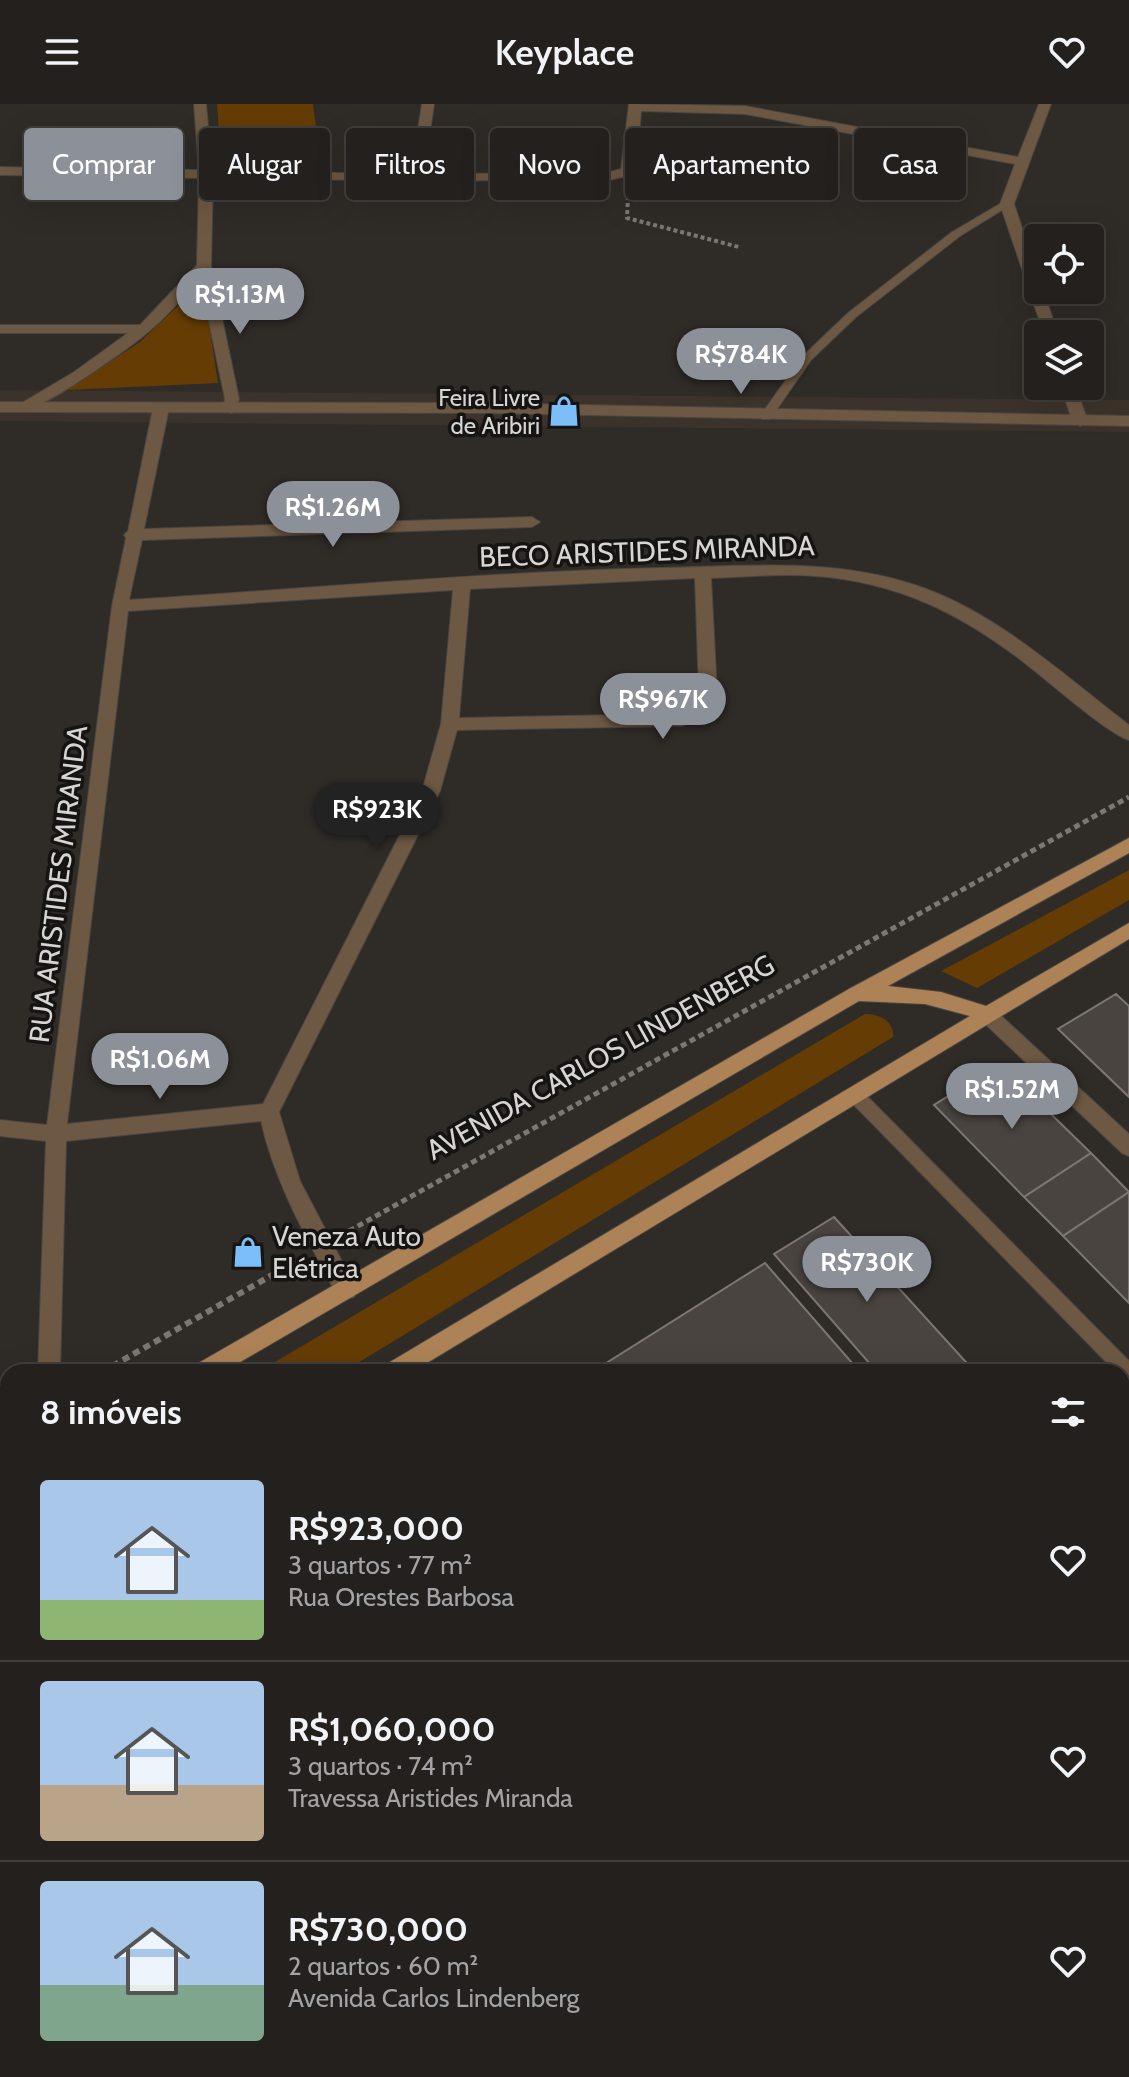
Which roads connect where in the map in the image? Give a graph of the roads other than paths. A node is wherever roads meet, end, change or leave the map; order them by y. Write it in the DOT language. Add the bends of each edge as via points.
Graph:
graph roads {
  1 [pos="200,104"];
  2 [pos="428,104"];
  3 [pos="1045,104"];
  4 [pos="635,106"];
  5 [pos="202,128"];
  6 [pos="424,128"];
  7 [pos="1024,162"];
  8 [pos="0,171"];
  9 [pos="199,174"];
  10 [pos="474,178"];
  11 [pos="205,200"];
  12 [pos="1007,204"];
  13 [pos="204,266"];
  14 [pos="169,304"];
  15 [pos="214,306"];
  16 [pos="1046,320"];
  17 [pos="0,329"];
  18 [pos="144,329"];
  19 [pos="1073,400"];
  20 [pos="0,407"];
  21 [pos="25,407"];
  22 [pos="161,408"];
  23 [pos="231,408"];
  24 [pos="766,416"];
  25 [pos="1080,421"];
  26 [pos="1129,421"];
  27 [pos="0,424"];
  28 [pos="532,522"];
  29 [pos="132,535"];
  30 [pos="703,573"];
  31 [pos="462,583"];
  32 [pos="120,606"];
  33 [pos="450,724"];
  34 [pos="1129,734"];
  35 [pos="1129,845"];
  36 [pos="1129,930"];
  37 [pos="856,994"];
  38 [pos="988,1015"];
  39 [pos="856,1096"];
  40 [pos="269,1112"];
  41 [pos="0,1128"];
  42 [pos="56,1134"];
  43 [pos="1129,1147"];
  44 [pos="346,1290"];
  45 [pos="49,1364"];
  46 [pos="217,1364"];
  47 [pos="406,1364"];
  48 [pos="1120,1364"];
  1 -- 5 [label="street"];
  2 -- 6 [label="street"];
  3 -- 7 [label="street"];
  4 -- 7 [label="street" via="773,114"];
  4 -- 10 [label="street" via="626,172 605,177"];
  7 -- 12 [label="street"];
  8 -- 9 [label="street"];
  11 -- 13 [label="street"];
  12 -- 16 [label="street"];
  12 -- 24 [label="lane" via="956,234 852,315 807,358"];
  13 -- 14 [label="street"];
  13 -- 15 [label="street"];
  14 -- 15 [label="street" via="197,296"];
  14 -- 18 [label="street"];
  15 -- 23 [label="street"];
  17 -- 18 [label="street"];
  18 -- 21 [label="street"];
  19 -- 25 [label="street"];
  20 -- 21 [label="street"];
  21 -- 22 [label="street"];
  21 -- 27 [label="street"];
  22 -- 23 [label="street"];
  22 -- 29 [label="street, RUA ARISTIDES MIRANDA"];
  23 -- 24 [label="street"];
  24 -- 25 [label="street"];
  25 -- 26 [label="street"];
  28 -- 29 [label="street"];
  29 -- 32 [label="street, RUA ARISTIDES MIRANDA"];
  30 -- 31 [label="street, BECO ARISTIDES MIRANDA"];
  30 -- 33 [label="street" via="708,693 701,711 682,720"];
  30 -- 34 [label="street, BECO ARISTIDES MIRANDA" via="814,570 921,593 994,630"];
  31 -- 32 [label="street, BECO ARISTIDES MIRANDA"];
  31 -- 33 [label="street"];
  32 -- 42 [label="street, RUA ARISTIDES MIRANDA"];
  33 -- 40 [label="street" via="431,791"];
  35 -- 37 [label="main road"];
  36 -- 38 [label="main road"];
  37 -- 38 [label="main road" via="933,995"];
  37 -- 44 [label="main road"];
  38 -- 39 [label="main road"];
  38 -- 43 [label="street"];
  39 -- 47 [label="main road"];
  39 -- 48 [label="lane"];
  40 -- 42 [label="street"];
  40 -- 44 [label="street" via="280,1159"];
  41 -- 42 [label="street"];
  42 -- 45 [label="street, RUA ARISTIDES MIRANDA"];
  44 -- 46 [label="main road"];
}
